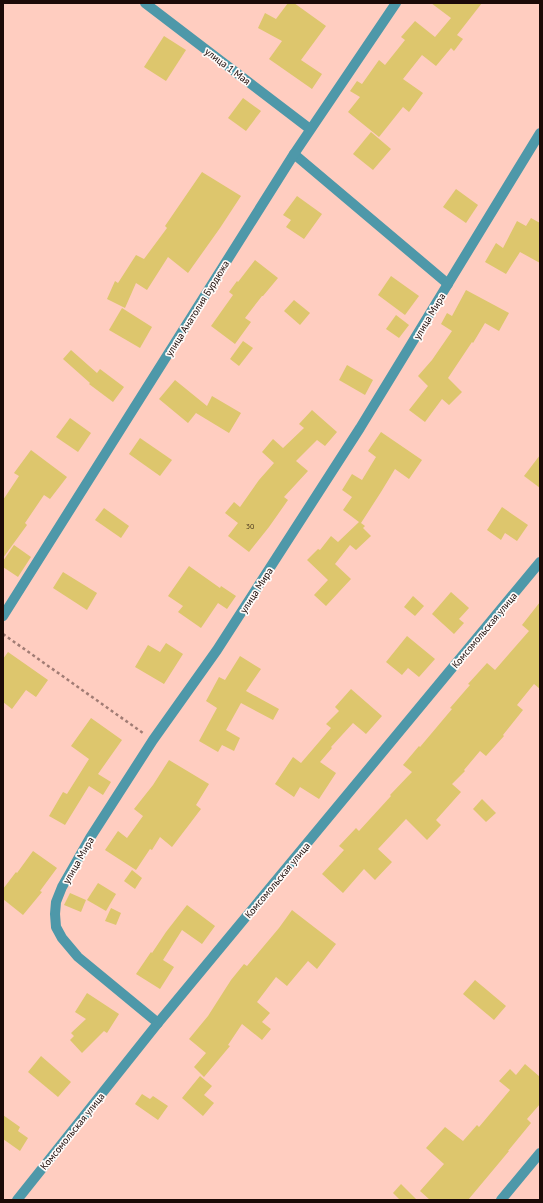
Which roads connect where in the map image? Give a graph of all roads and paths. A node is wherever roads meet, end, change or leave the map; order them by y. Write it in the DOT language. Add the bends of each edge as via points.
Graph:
graph roads {
  1 [pos="145,3"];
  2 [pos="396,3"];
  3 [pos="310,129"];
  4 [pos="540,133"];
  5 [pos="294,154"];
  6 [pos="448,284"];
  7 [pos="540,562"];
  8 [pos="3,616"];
  9 [pos="3,634"];
  10 [pos="153,740"];
  11 [pos="158,1023"];
  12 [pos="540,1153"];
  13 [pos="17,1200"];
  14 [pos="501,1200"];
  1 -- 3 [label="street, улица 1 Мая"];
  2 -- 3 [label="street, улица Анатолия Бурдюжа"];
  3 -- 5 [label="street, улица Анатолия Бурдюжа"];
  4 -- 6 [label="street, улица Мира"];
  5 -- 6 [label="street"];
  5 -- 8 [label="street, улица Анатолия Бурдюжа"];
  6 -- 10 [label="street, улица Мира" via="360,428 217,650"];
  7 -- 11 [label="street, Комсомольская улица"];
  9 -- 10 [label="path"];
  10 -- 11 [label="street, улица Мира" via="90,838 62,888 56,902 55,914 56,927 78,957"];
  11 -- 13 [label="street, Комсомольская улица"];
  12 -- 14 [label="street"];
}
